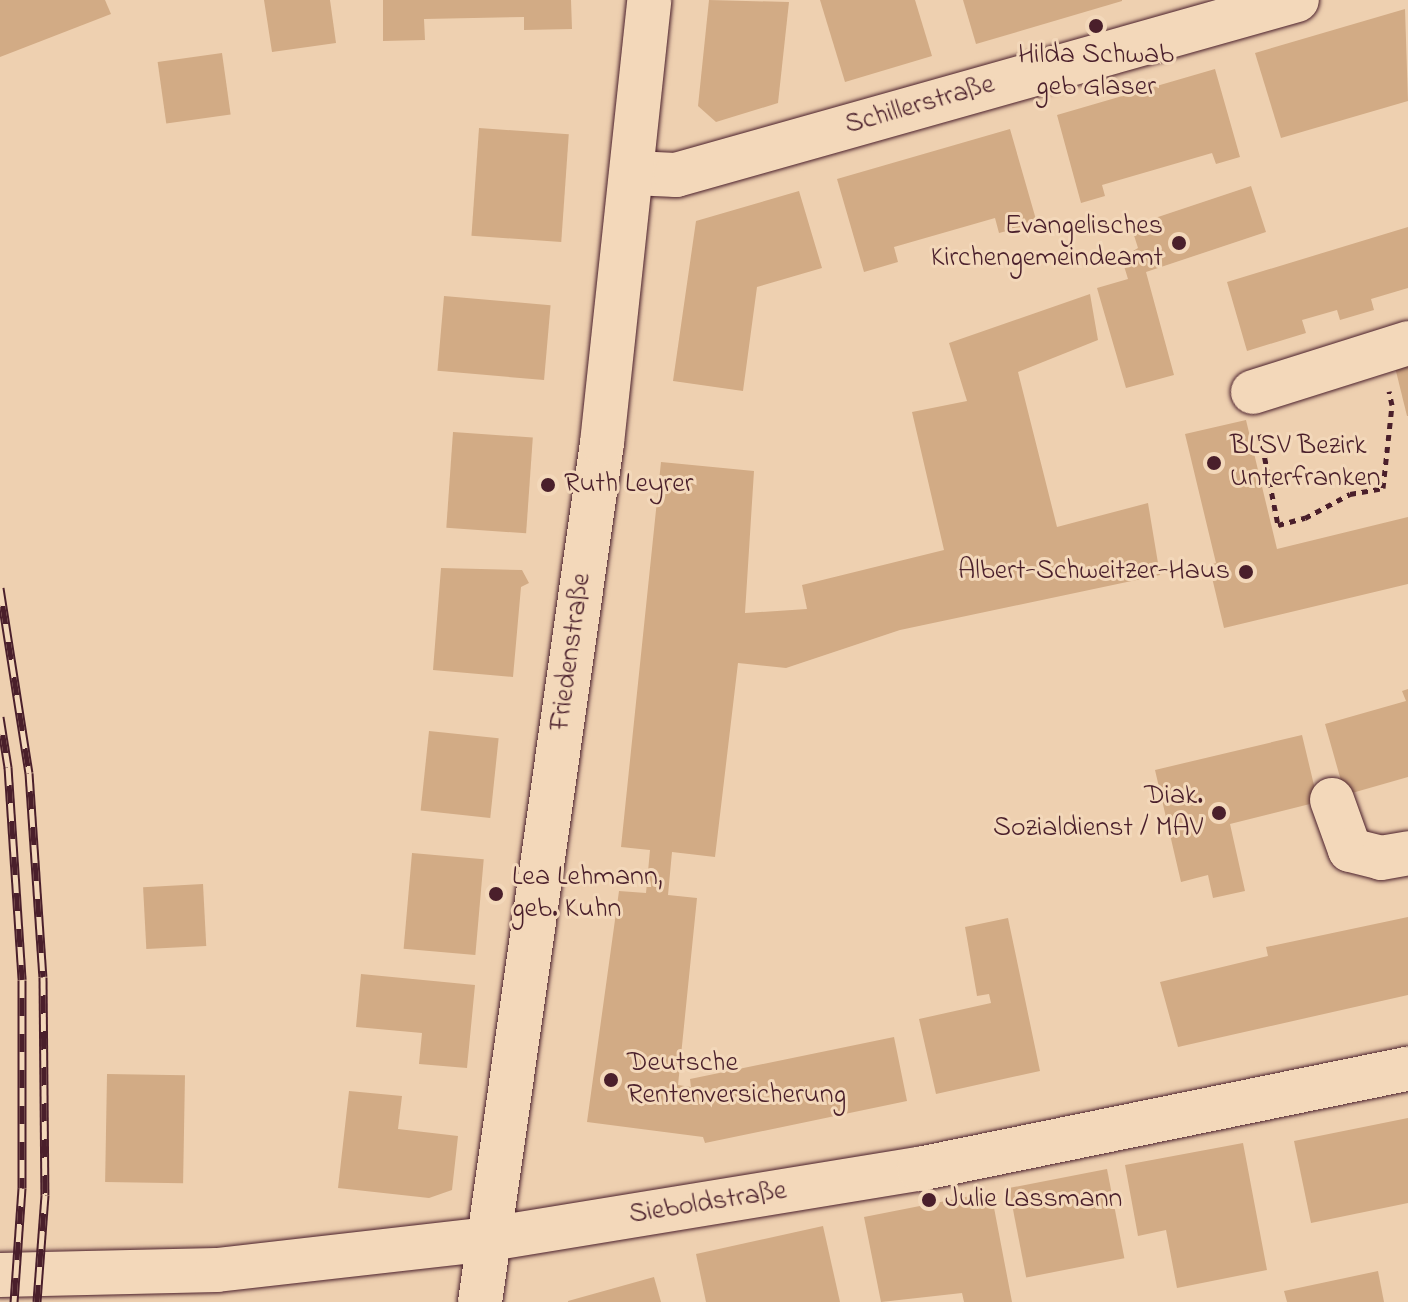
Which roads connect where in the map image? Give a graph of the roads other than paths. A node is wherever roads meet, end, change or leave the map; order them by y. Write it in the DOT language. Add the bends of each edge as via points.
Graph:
graph roads {
  1 [pos="649,0"];
  2 [pos="1297,0"];
  3 [pos="633,173"];
  4 [pos="1394,347"];
  5 [pos="1253,392"];
  6 [pos="1332,800"];
  7 [pos="1408,853"];
  8 [pos="1408,1069"];
  9 [pos="490,1239"];
  10 [pos="0,1275"];
  11 [pos="480,1302"];
  1 -- 3 [label="street, Friedenstraße"];
  2 -- 3 [label="street, Schillerstraße" via="676,175"];
  3 -- 9 [label="street, Friedenstraße" via="602,443"];
  4 -- 5 [label="street"];
  6 -- 7 [label="street" via="1350,850 1381,858"];
  8 -- 9 [label="street, Sieboldstraße" via="919,1169"];
  9 -- 10 [label="street, Sieboldstraße" via="217,1270"];
  9 -- 11 [label="street, Friedenstraße"];
}
